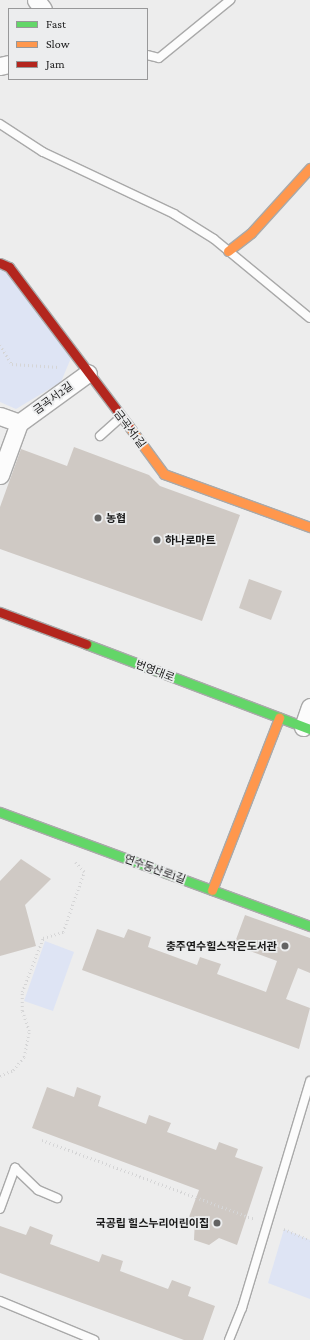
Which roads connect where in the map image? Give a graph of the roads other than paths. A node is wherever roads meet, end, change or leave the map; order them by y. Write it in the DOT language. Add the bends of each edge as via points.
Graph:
graph roads {
  1 [pos="36,0"];
  2 [pos="230,0"];
  3 [pos="42,8"];
  4 [pos="148,55"];
  5 [pos="0,124"];
  6 [pos="310,168"];
  7 [pos="228,251"];
  8 [pos="0,263"];
  9 [pos="310,318"];
  10 [pos="88,374"];
  11 [pos="0,416"];
  12 [pos="121,417"];
  13 [pos="19,423"];
  14 [pos="100,436"];
  15 [pos="0,475"];
  16 [pos="310,527"];
  17 [pos="0,612"];
  18 [pos="310,707"];
  19 [pos="279,718"];
  20 [pos="306,728"];
  21 [pos="0,812"];
  22 [pos="212,890"];
  23 [pos="310,926"];
  24 [pos="310,1081"];
  25 [pos="57,1198"];
  26 [pos="0,1209"];
  27 [pos="0,1301"];
  28 [pos="94,1340"];
  29 [pos="229,1340"];
  1 -- 3 [label="street"];
  2 -- 4 [label="lane" via="159,58"];
  5 -- 7 [label="lane" via="43,152 174,214"];
  6 -- 7 [label="street" via="252,233"];
  7 -- 9 [label="lane"];
  8 -- 10 [label="street, 금곡서1길" via="9,267"];
  10 -- 12 [label="street, 금곡서1길"];
  10 -- 13 [label="street, 금곡서2길"];
  11 -- 13 [label="street"];
  12 -- 14 [label="lane"];
  12 -- 16 [label="street, 금곡서1길" via="164,474"];
  13 -- 15 [label="street"];
  17 -- 19 [label="street, 번영대로"];
  18 -- 20 [label="street"];
  19 -- 20 [label="street, 번영대로"];
  19 -- 22 [label="street"];
  21 -- 22 [label="street, 연수동산로1길"];
  22 -- 23 [label="street, 연수동산로1길"];
  24 -- 29 [label="lane" via="242,1308"];
  25 -- 26 [label="lane" via="38,1190 15,1168"];
  27 -- 28 [label="lane"];
}
